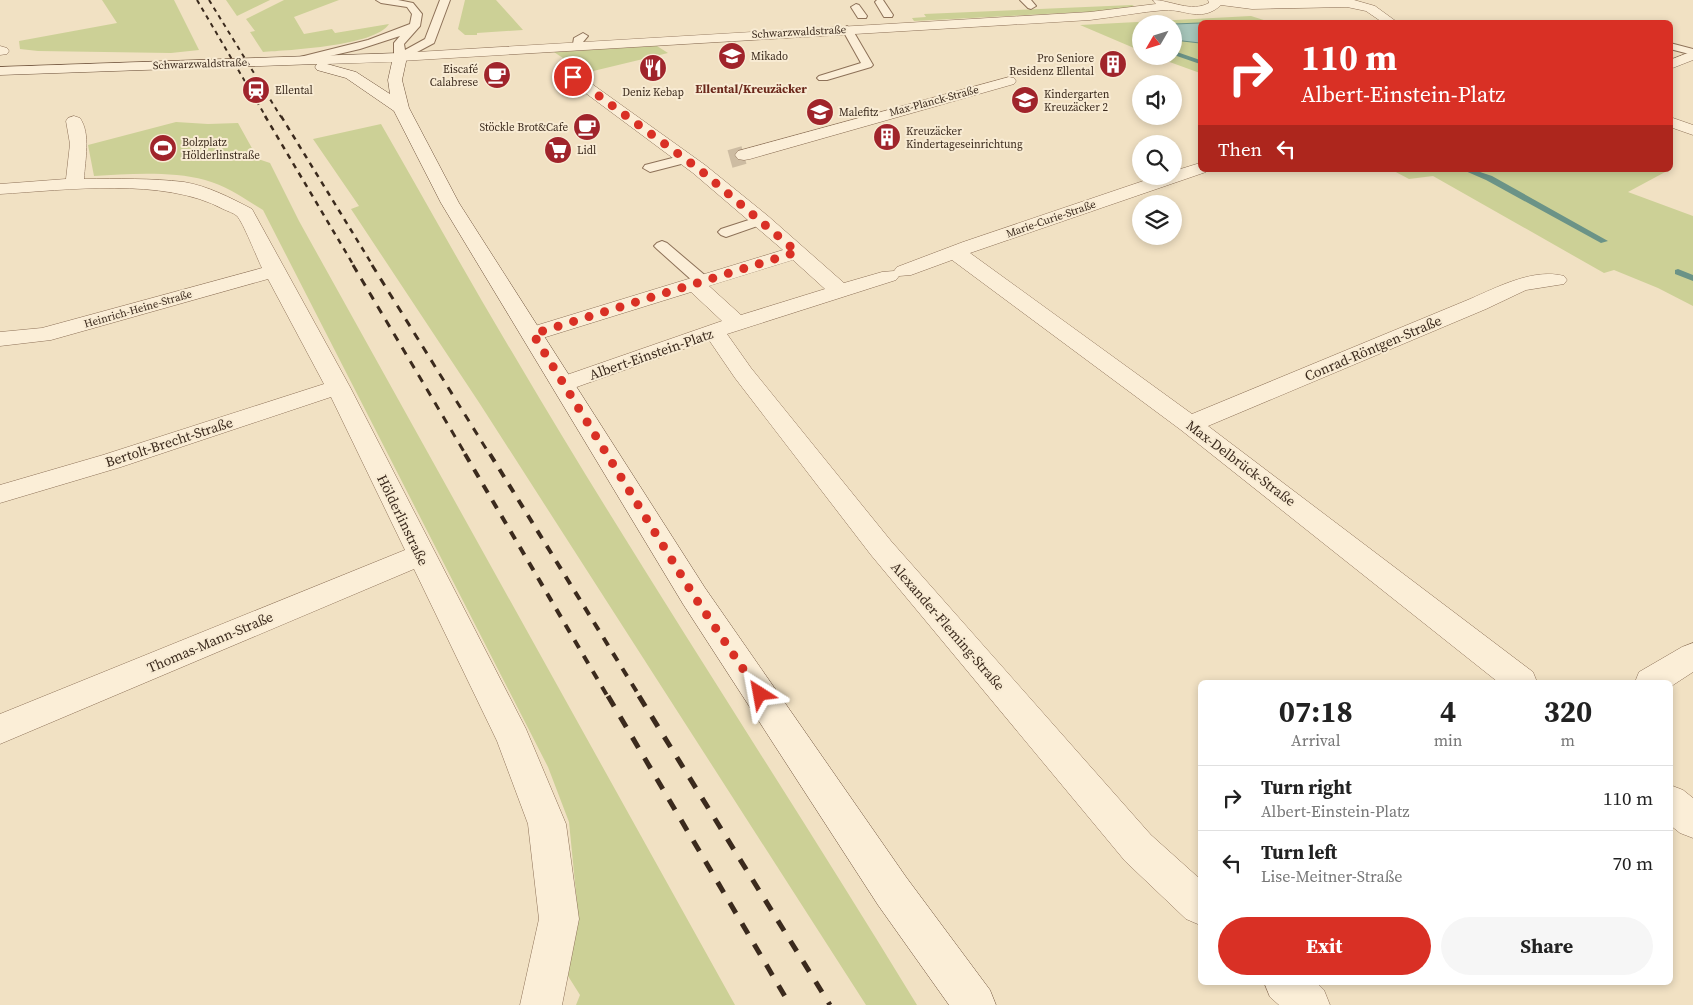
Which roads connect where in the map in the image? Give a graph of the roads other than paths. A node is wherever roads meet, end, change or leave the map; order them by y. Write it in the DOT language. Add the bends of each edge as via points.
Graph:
graph roads {
  1 [pos="381,0"];
  2 [pos="445,0"];
  3 [pos="880,2"];
  4 [pos="1162,2"];
  5 [pos="1028,3"];
  6 [pos="1214,3"];
  7 [pos="1292,7"];
  8 [pos="1012,8"];
  9 [pos="1370,8"];
  10 [pos="904,14"];
  11 [pos="888,15"];
  12 [pos="828,18"];
  13 [pos="1387,20"];
  14 [pos="415,26"];
  15 [pos="633,29"];
  16 [pos="847,29"];
  17 [pos="583,41"];
  18 [pos="1673,47"];
  19 [pos="1693,54"];
  20 [pos="400,57"];
  21 [pos="296,61"];
  22 [pos="1673,64"];
  23 [pos="0,71"];
  24 [pos="573,77"];
  25 [pos="822,78"];
  26 [pos="1009,81"];
  27 [pos="402,108"];
  28 [pos="74,121"];
  29 [pos="1673,123"];
  30 [pos="1693,130"];
  31 [pos="744,155"];
  32 [pos="699,164"];
  33 [pos="650,168"];
  34 [pos="1198,169"];
  35 [pos="75,184"];
  36 [pos="0,189"];
  37 [pos="761,220"];
  38 [pos="726,232"];
  39 [pos="662,246"];
  40 [pos="797,252"];
  41 [pos="955,252"];
  42 [pos="274,271"];
  43 [pos="694,276"];
  44 [pos="1557,280"];
  45 [pos="840,292"];
  46 [pos="726,328"];
  47 [pos="533,334"];
  48 [pos="0,338"];
  49 [pos="563,384"];
  50 [pos="338,387"];
  51 [pos="1190,424"];
  52 [pos="0,494"];
  53 [pos="420,555"];
  54 [pos="1693,656"];
  55 [pos="1518,680"];
  56 [pos="1654,680"];
  57 [pos="0,729"];
  58 [pos="1673,804"];
  59 [pos="1693,821"];
  60 [pos="1198,902"];
  61 [pos="1288,985"];
  62 [pos="541,1005"];
  63 [pos="975,1005"];
  64 [pos="1309,1005"];
  1 -- 14 [label="lane" via="410,5 417,14"];
  2 -- 20 [label="lane" via="430,41"];
  3 -- 11 [label="lane"];
  4 -- 5 [label="street, Schwarzwaldstraße"];
  4 -- 6 [label="street, Schwarzwaldstraße" via="1192,10"];
  4 -- 16 [label="street, Schwarzwaldstraße" via="1090,16"];
  5 -- 8 [label="street, Schwarzwaldstraße"];
  6 -- 7 [label="street, Schwarzwaldstraße" via="1238,11"];
  7 -- 9 [label="street"];
  7 -- 9 [label="street" via="1347,3"];
  9 -- 13 [label="street"];
  10 -- 11 [label="street, Schwarzwaldstraße"];
  11 -- 12 [label="street, Schwarzwaldstraße" via="859,11"];
  14 -- 20 [label="lane" via="399,43"];
  14 -- 21 [label="lane" via="367,44"];
  15 -- 17 [label="street, Schwarzwaldstraße"];
  16 -- 17 [label="street, Schwarzwaldstraße"];
  16 -- 25 [label="lane" via="867,65"];
  17 -- 20 [label="street, Schwarzwaldstraße"];
  18 -- 19 [label="lane"];
  19 -- 22 [label="street"];
  20 -- 21 [label="street, Schwarzwaldstraße"];
  20 -- 27 [label="street" via="395,80"];
  21 -- 23 [label="street, Schwarzwaldstraße"];
  21 -- 27 [label="street" via="351,75"];
  24 -- 32 [label="street"];
  26 -- 31 [label="street, Max-Planck-Straße"];
  27 -- 47 [label="street" via="450,203"];
  28 -- 35 [label="street" via="78,144"];
  29 -- 30 [label="street"];
  32 -- 33 [label="lane"];
  32 -- 37 [label="street"];
  34 -- 41 [label="street, Marie-Curie-Straße"];
  35 -- 36 [label="street, Hölderlinstraße"];
  35 -- 42 [label="street, Hölderlinstraße" via="167,186 219,198 245,213"];
  37 -- 38 [label="lane"];
  37 -- 40 [label="street"];
  39 -- 43 [label="lane"];
  40 -- 43 [label="street"];
  40 -- 45 [label="street"];
  41 -- 45 [label="street, Marie-Curie-Straße"];
  41 -- 51 [label="street, Max-Delbrück-Straße"];
  42 -- 48 [label="street, Heinrich-Heine-Straße" via="43,335"];
  42 -- 50 [label="street, Hölderlinstraße"];
  43 -- 46 [label="street, Albert-Einstein-Platz"];
  43 -- 47 [label="street"];
  44 -- 51 [label="street, Conrad-Röntgen-Straße" via="1521,284"];
  45 -- 46 [label="street, Albert-Einstein-Platz"];
  46 -- 49 [label="street, Albert-Einstein-Platz"];
  46 -- 60 [label="street, Alexander-Fleming-Straße" via="743,373 881,548 1138,848"];
  47 -- 49 [label="street"];
  49 -- 63 [label="street" via="694,596 892,891"];
  50 -- 52 [label="street, Bertolt-Brecht-Straße"];
  50 -- 53 [label="street, Hölderlinstraße"];
  51 -- 55 [label="street, Max-Delbrück-Straße"];
  53 -- 57 [label="street, Thomas-Mann-Straße"];
  53 -- 62 [label="street, Hölderlinstraße" via="514,740 547,824 559,919"];
  54 -- 56 [label="street"];
  58 -- 59 [label="street"];
  61 -- 64 [label="street"];
}
